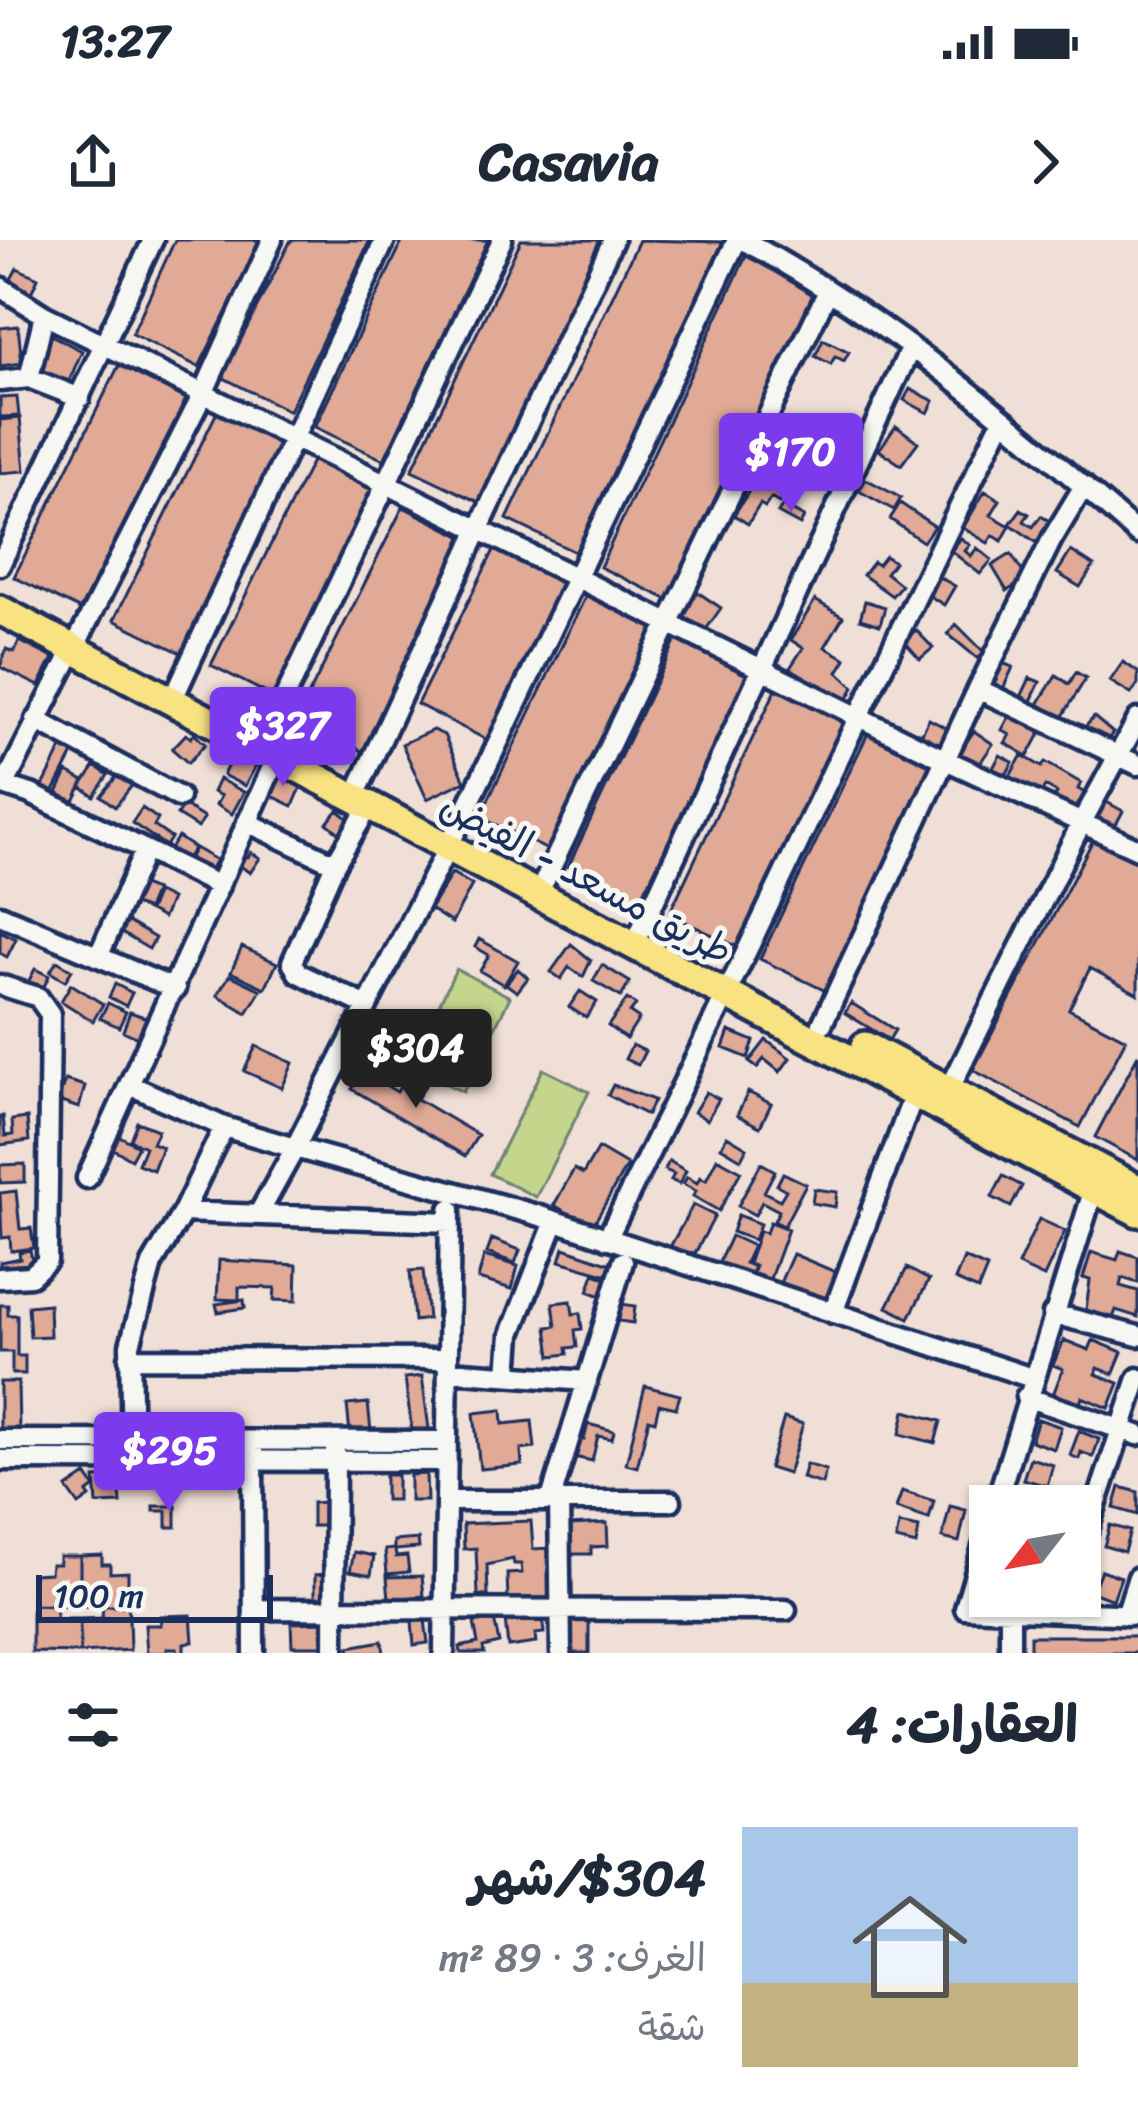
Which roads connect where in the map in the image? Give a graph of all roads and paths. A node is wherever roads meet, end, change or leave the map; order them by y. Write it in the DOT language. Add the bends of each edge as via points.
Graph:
graph roads {
  1 [pos="153,240"];
  2 [pos="272,240"];
  3 [pos="385,240"];
  4 [pos="502,240"];
  5 [pos="614,240"];
  6 [pos="740,240"];
  7 [pos="0,287"];
  8 [pos="828,291"];
  9 [pos="44,315"];
  10 [pos="105,346"];
  11 [pos="910,350"];
  12 [pos="28,379"];
  13 [pos="0,381"];
  14 [pos="203,394"];
  15 [pos="80,398"];
  16 [pos="1002,420"];
  17 [pos="294,439"];
  18 [pos="388,485"];
  19 [pos="1084,486"];
  20 [pos="481,531"];
  21 [pos="1138,534"];
  22 [pos="1,562"];
  23 [pos="574,577"];
  24 [pos="0,594"];
  25 [pos="0,610"];
  26 [pos="668,623"];
  27 [pos="77,642"];
  28 [pos="761,669"];
  29 [pos="178,688"];
  30 [pos="979,689"];
  31 [pos="856,716"];
  32 [pos="1138,719"];
  33 [pos="36,720"];
  34 [pos="275,745"];
  35 [pos="1118,755"];
  36 [pos="946,760"];
  37 [pos="1138,765"];
  38 [pos="2,784"];
  39 [pos="365,795"];
  40 [pos="178,797"];
  41 [pos="247,822"];
  42 [pos="1082,822"];
  43 [pos="452,840"];
  44 [pos="1138,849"];
  45 [pos="145,850"];
  46 [pos="335,864"];
  47 [pos="545,880"];
  48 [pos="218,886"];
  49 [pos="0,915"];
  50 [pos="641,929"];
  51 [pos="99,955"];
  52 [pos="0,985"];
  53 [pos="732,987"];
  54 [pos="175,989"];
  55 [pos="367,1006"];
  56 [pos="822,1024"];
  57 [pos="917,1084"];
  58 [pos="130,1085"];
  59 [pos="949,1090"];
  60 [pos="224,1127"];
  61 [pos="295,1148"];
  62 [pos="87,1178"];
  63 [pos="1097,1179"];
  64 [pos="1138,1189"];
  65 [pos="451,1192"];
  66 [pos="183,1212"];
  67 [pos="1138,1212"];
  68 [pos="259,1214"];
  69 [pos="554,1220"];
  70 [pos="450,1222"];
  71 [pos="607,1239"];
  72 [pos="623,1262"];
  73 [pos="0,1278"];
  74 [pos="833,1312"];
  75 [pos="1053,1314"];
  76 [pos="1138,1336"];
  77 [pos="129,1358"];
  78 [pos="448,1365"];
  79 [pos="508,1375"];
  80 [pos="1138,1378"];
  81 [pos="587,1381"];
  82 [pos="1029,1387"];
  83 [pos="1130,1431"];
  84 [pos="0,1440"];
  85 [pos="132,1450"];
  86 [pos="253,1450"];
  87 [pos="335,1450"];
  88 [pos="447,1451"];
  89 [pos="0,1460"];
  90 [pos="1001,1485"];
  91 [pos="555,1499"];
  92 [pos="1101,1500"];
  93 [pos="671,1501"];
  94 [pos="446,1502"];
  95 [pos="1138,1577"];
  96 [pos="254,1609"];
  97 [pos="334,1610"];
  98 [pos="444,1610"];
  99 [pos="561,1610"];
  100 [pos="786,1610"];
  101 [pos="1101,1614"];
  102 [pos="1132,1615"];
  103 [pos="1010,1617"];
  104 [pos="254,1653"];
  105 [pos="334,1653"];
  106 [pos="444,1653"];
  107 [pos="561,1653"];
  108 [pos="1010,1653"];
  1 -- 10 [label="street"];
  2 -- 14 [label="street"];
  3 -- 17 [label="street"];
  4 -- 18 [label="street"];
  5 -- 20 [label="street"];
  6 -- 8 [label="street"];
  6 -- 23 [label="street"];
  7 -- 9 [label="street"];
  8 -- 11 [label="street"];
  8 -- 26 [label="street"];
  9 -- 10 [label="street"];
  9 -- 12 [label="street"];
  10 -- 14 [label="street"];
  10 -- 15 [label="street"];
  11 -- 16 [label="street"];
  11 -- 28 [label="street"];
  12 -- 13 [label="street"];
  12 -- 15 [label="street"];
  14 -- 17 [label="street"];
  14 -- 27 [label="street"];
  15 -- 22 [label="street"];
  16 -- 19 [label="street"];
  16 -- 31 [label="street"];
  17 -- 18 [label="street"];
  17 -- 29 [label="street"];
  18 -- 20 [label="street"];
  18 -- 34 [label="street"];
  19 -- 21 [label="street"];
  19 -- 30 [label="street"];
  20 -- 23 [label="street"];
  20 -- 39 [label="street"];
  23 -- 26 [label="street"];
  23 -- 43 [label="street"];
  24 -- 27 [label="main road, طريق مسعد - الفيض"];
  25 -- 27 [label="main road, طريق مسعد - الفيض"];
  26 -- 28 [label="street"];
  26 -- 47 [label="street"];
  27 -- 29 [label="main road, طريق مسعد - الفيض"];
  27 -- 33 [label="street"];
  27 -- 34 [label="main road, طريق مسعد - الفيض"];
  28 -- 31 [label="street"];
  28 -- 50 [label="street"];
  29 -- 34 [label="main road, طريق مسعد - الفيض"];
  30 -- 35 [label="street"];
  30 -- 36 [label="street"];
  31 -- 36 [label="street"];
  31 -- 53 [label="street"];
  32 -- 35 [label="street"];
  33 -- 38 [label="street"];
  33 -- 40 [label="street"];
  34 -- 39 [label="main road, طريق مسعد - الفيض"];
  34 -- 41 [label="street"];
  35 -- 37 [label="street"];
  35 -- 42 [label="street"];
  36 -- 42 [label="street"];
  36 -- 56 [label="street"];
  38 -- 45 [label="street"];
  39 -- 43 [label="main road, طريق مسعد - الفيض"];
  39 -- 46 [label="street"];
  41 -- 46 [label="street"];
  41 -- 48 [label="street"];
  42 -- 44 [label="street"];
  42 -- 59 [label="street"];
  43 -- 47 [label="main road, طريق مسعد - الفيض"];
  43 -- 53 [label="main road, طريق مسعد - الفيض"];
  43 -- 55 [label="street"];
  45 -- 48 [label="street"];
  45 -- 51 [label="street"];
  46 -- 55 [label="street" via="292,962 298,973"];
  47 -- 50 [label="main road, طريق مسعد - الفيض"];
  48 -- 54 [label="street"];
  49 -- 51 [label="street"];
  50 -- 53 [label="main road, طريق مسعد - الفيض"];
  51 -- 54 [label="street"];
  52 -- 73 [label="street" via="38,998 50,1014 47,1262 32,1276"];
  53 -- 56 [label="main road, طريق مسعد - الفيض"];
  53 -- 57 [label="main road, طريق مسعد - الفيض"];
  53 -- 71 [label="street"];
  54 -- 58 [label="street"];
  55 -- 61 [label="street"];
  56 -- 57 [label="main road, طريق مسعد - الفيض"];
  57 -- 59 [label="main road, طريق مسعد - الفيض"];
  57 -- 63 [label="main road, طريق مسعد - الفيض"];
  57 -- 74 [label="street"];
  58 -- 60 [label="street"];
  58 -- 62 [label="street"];
  59 -- 63 [label="main road, طريق مسعد - الفيض"];
  60 -- 61 [label="street"];
  60 -- 66 [label="street"];
  61 -- 65 [label="street"];
  61 -- 68 [label="street"];
  63 -- 64 [label="main road, طريق مسعد - الفيض"];
  63 -- 67 [label="main road, طريق مسعد - الفيض"];
  63 -- 75 [label="street"];
  65 -- 69 [label="street"];
  65 -- 70 [label="street"];
  66 -- 68 [label="street"];
  66 -- 77 [label="street" via="152,1264"];
  68 -- 70 [label="street"];
  69 -- 71 [label="street"];
  69 -- 79 [label="street" via="512,1334"];
  70 -- 78 [label="street"];
  71 -- 74 [label="street"];
  72 -- 81 [label="street"];
  74 -- 82 [label="street"];
  75 -- 76 [label="street"];
  75 -- 82 [label="street"];
  77 -- 78 [label="street"];
  77 -- 85 [label="street"];
  78 -- 79 [label="street"];
  78 -- 88 [label="street"];
  79 -- 81 [label="street"];
  80 -- 83 [label="street"];
  81 -- 91 [label="street"];
  82 -- 83 [label="street"];
  82 -- 90 [label="street"];
  83 -- 92 [label="street"];
  84 -- 85 [label="street"];
  85 -- 86 [label="street"];
  85 -- 89 [label="street"];
  86 -- 87 [label="street"];
  86 -- 96 [label="street"];
  87 -- 88 [label="street"];
  87 -- 97 [label="street"];
  88 -- 94 [label="street"];
  91 -- 93 [label="street"];
  91 -- 94 [label="street"];
  91 -- 99 [label="street"];
  94 -- 98 [label="street"];
  95 -- 102 [label="street"];
  96 -- 97 [label="street"];
  96 -- 104 [label="street"];
  97 -- 98 [label="street"];
  97 -- 105 [label="street"];
  98 -- 99 [label="street"];
  98 -- 106 [label="street"];
  99 -- 100 [label="street"];
  99 -- 107 [label="street"];
  101 -- 102 [label="street"];
  103 -- 108 [label="street"];
}
